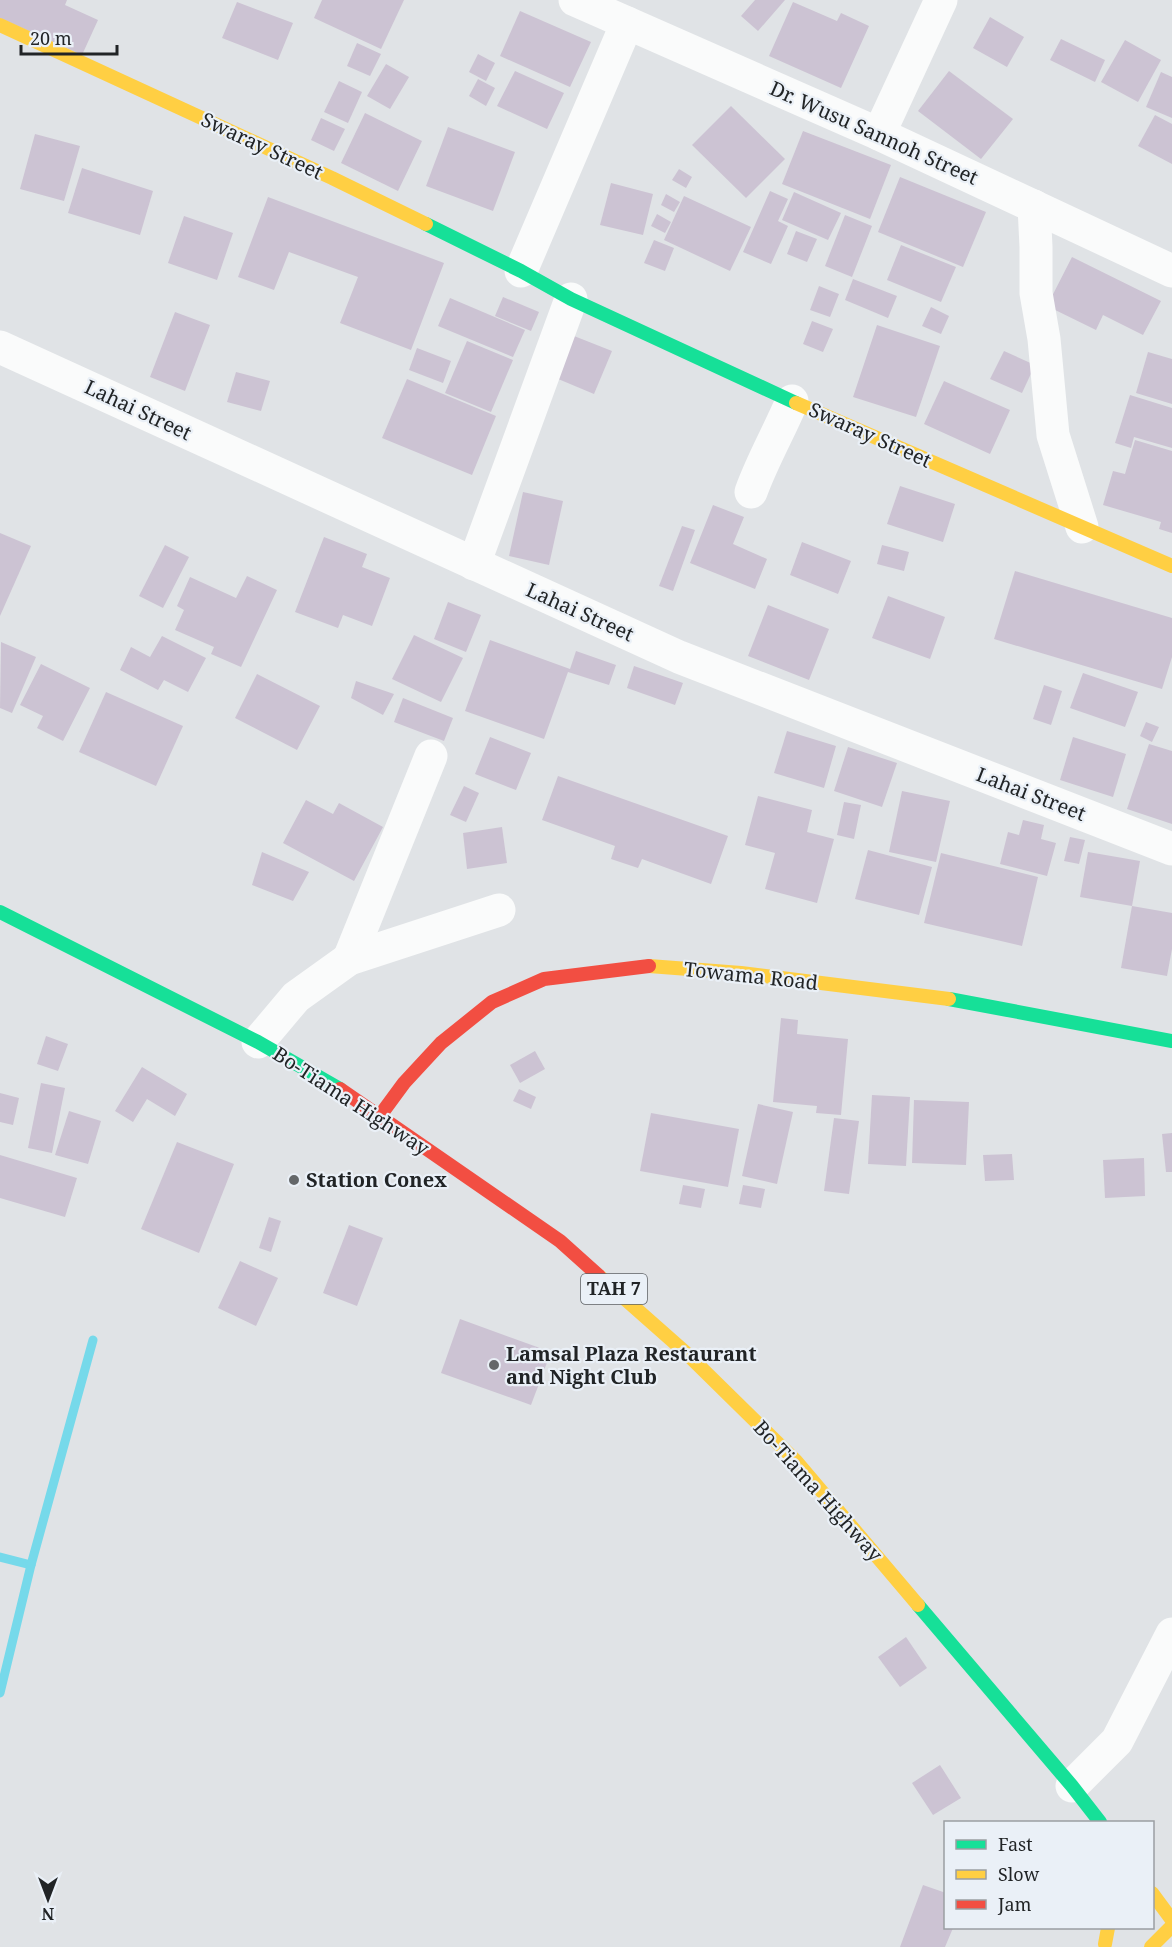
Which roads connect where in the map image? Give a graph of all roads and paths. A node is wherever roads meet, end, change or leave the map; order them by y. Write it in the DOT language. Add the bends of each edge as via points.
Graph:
graph roads {
  1 [pos="575,0"];
  2 [pos="941,0"];
  3 [pos="627,23"];
  4 [pos="0,25"];
  5 [pos="879,134"];
  6 [pos="1034,207"];
  7 [pos="521,271"];
  8 [pos="1172,272"];
  9 [pos="571,299"];
  10 [pos="0,347"];
  11 [pos="792,401"];
  12 [pos="751,492"];
  13 [pos="1082,527"];
  14 [pos="474,564"];
  15 [pos="1172,566"];
  16 [pos="431,756"];
  17 [pos="1172,849"];
  18 [pos="499,909"];
  19 [pos="0,912"];
  20 [pos="349,959"];
  21 [pos="1172,1041"];
  22 [pos="258,1042"];
  23 [pos="379,1117"];
  24 [pos="1172,1634"];
  25 [pos="1072,1786"];
  26 [pos="1099,1821"];
  27 [pos="1154,1895"];
  28 [pos="1172,1920"];
  29 [pos="1172,1926"];
  30 [pos="1108,1929"];
  31 [pos="1115,1929"];
  32 [pos="1104,1945"];
  33 [pos="1151,1947"];
  1 -- 3 [label="street, Dr. Wusu Sannoh Street"];
  2 -- 5 [label="street"];
  3 -- 5 [label="street, Dr. Wusu Sannoh Street"];
  3 -- 7 [label="street"];
  4 -- 7 [label="main road, Swaray Street" via="332,178"];
  5 -- 6 [label="street, Dr. Wusu Sannoh Street"];
  6 -- 8 [label="street, Dr. Wusu Sannoh Street"];
  6 -- 13 [label="street" via="1036,292 1053,435"];
  7 -- 9 [label="main road, Swaray Street"];
  9 -- 11 [label="main road, Swaray Street"];
  9 -- 14 [label="street"];
  10 -- 14 [label="street, Lahai Street"];
  11 -- 12 [label="street"];
  11 -- 13 [label="main road, Swaray Street"];
  13 -- 15 [label="main road, Swaray Street"];
  14 -- 17 [label="street, Lahai Street" via="679,657"];
  16 -- 20 [label="street"];
  18 -- 20 [label="street"];
  19 -- 22 [label="main road, Bo-Tiama Highway / TAH 7"];
  20 -- 22 [label="street" via="296,997"];
  21 -- 23 [label="main road, Towama Road" via="957,1000 741,973 646,966 544,979 492,1002 441,1043"];
  22 -- 23 [label="main road, Bo-Tiama Highway / TAH 7" via="327,1080"];
  23 -- 25 [label="main road, Bo-Tiama Highway / TAH 7" via="561,1241 694,1361 796,1461"];
  24 -- 25 [label="street" via="1117,1740"];
  25 -- 26 [label="main road, Bo-Tiama Highway / TAH 7"];
  27 -- 28 [label="main road"];
  29 -- 33 [label="main road"];
  30 -- 32 [label="main road"];
  31 -- 32 [label="main road"];
}
